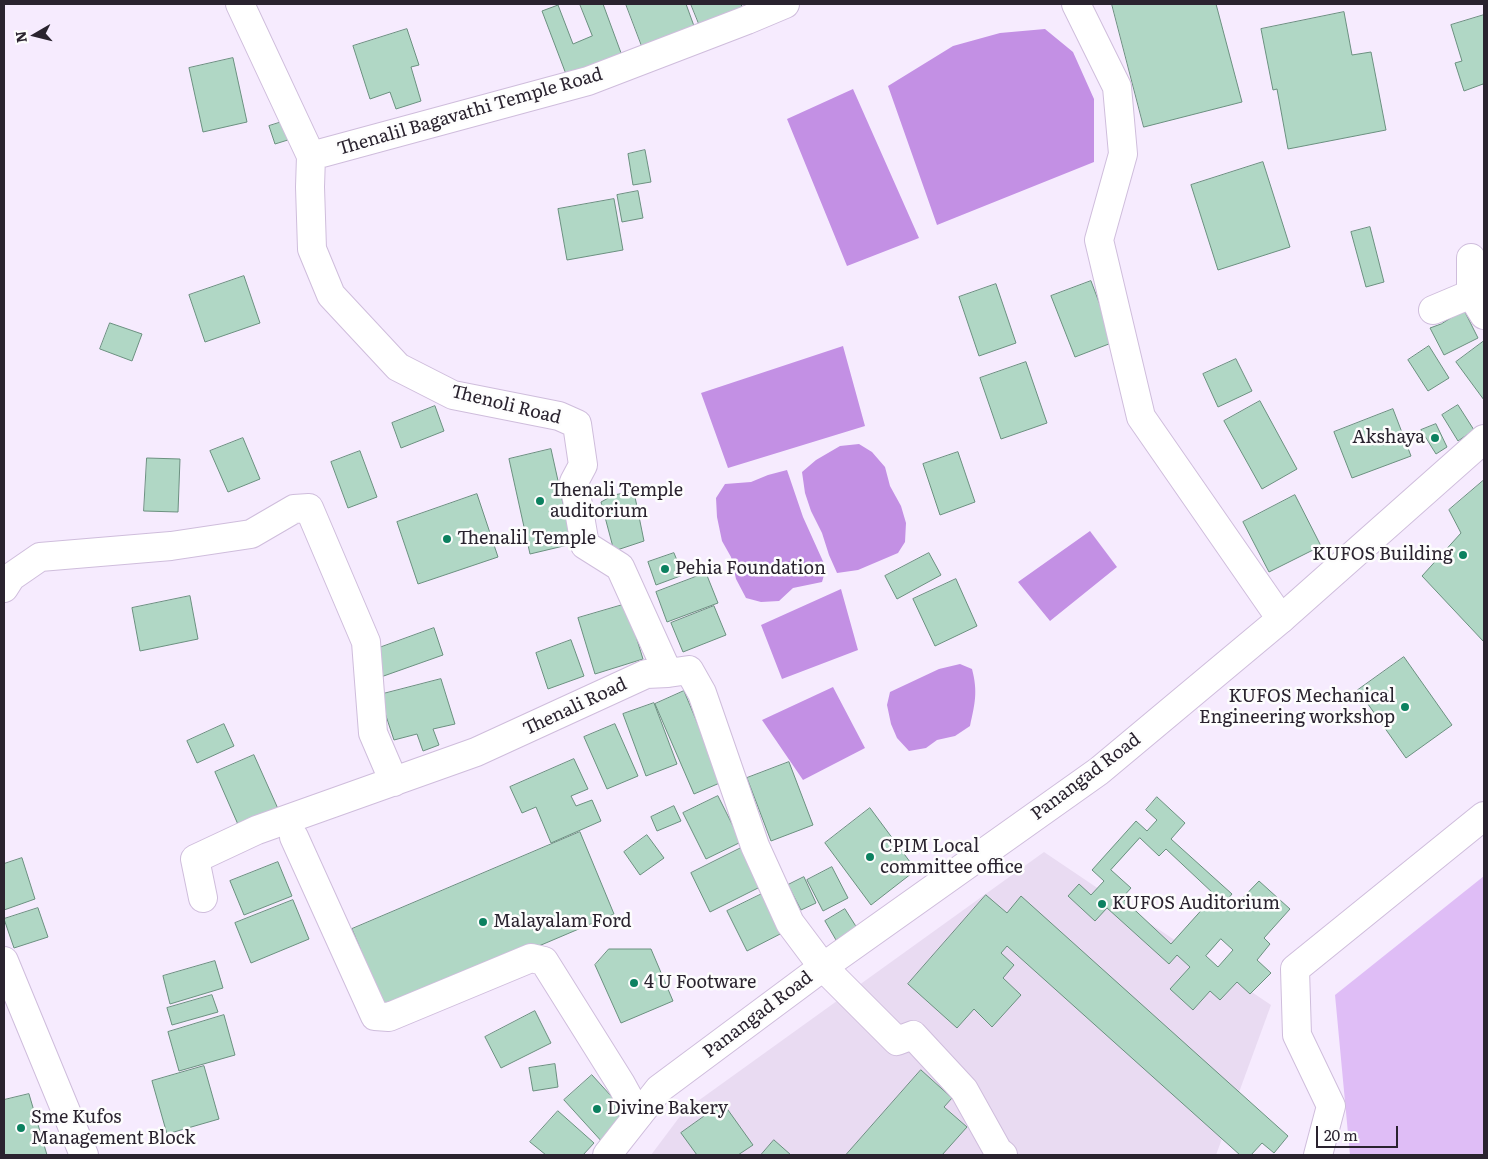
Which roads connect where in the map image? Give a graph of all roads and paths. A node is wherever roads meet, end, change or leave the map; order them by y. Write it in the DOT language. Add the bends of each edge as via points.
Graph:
graph roads {
  1 [pos="240,4"];
  2 [pos="784,4"];
  3 [pos="1076,4"];
  4 [pos="311,156"];
  5 [pos="1471,258"];
  6 [pos="1477,305"];
  7 [pos="1433,310"];
  8 [pos="1484,439"];
  9 [pos="4,588"];
  10 [pos="1281,619"];
  11 [pos="668,673"];
  12 [pos="394,782"];
  13 [pos="1484,816"];
  14 [pos="294,837"];
  15 [pos="203,898"];
  16 [pos="4,961"];
  17 [pos="823,967"];
  18 [pos="638,1115"];
  19 [pos="84,1155"];
  20 [pos="607,1155"];
  21 [pos="1003,1155"];
  22 [pos="1318,1155"];
  1 -- 4 [label="street"];
  2 -- 4 [label="street, Thenalil Bagavathi Temple Road" via="588,81"];
  3 -- 10 [label="street" via="1117,87 1123,154 1099,240 1141,417"];
  4 -- 11 [label="street, Thenoli Road" via="312,248 331,295 398,366 453,395 559,416 577,424 583,465 574,482 585,545 620,567"];
  5 -- 6 [label="street"];
  6 -- 7 [label="street"];
  8 -- 10 [label="street, Panangad Road"];
  9 -- 12 [label="street" via="11,577 40,557 171,546 251,534 294,509 309,508 366,642 373,733"];
  10 -- 17 [label="street, Panangad Road" via="1099,771"];
  11 -- 12 [label="street, Thenali Road" via="646,674 476,752"];
  11 -- 17 [label="street, Thenali Road" via="690,670 702,693 755,846 790,924"];
  12 -- 15 [label="street, Thenali Road" via="257,830 195,860"];
  13 -- 22 [label="street" via="1295,969 1297,1035 1331,1106"];
  14 -- 18 [label="street" via="375,1016 389,1017 532,958 544,961"];
  16 -- 19 [label="street"];
  17 -- 18 [label="street, Panangad Road" via="659,1089"];
  17 -- 21 [label="street" via="897,1041 913,1035 964,1090"];
  18 -- 20 [label="street, Panangad Road"];
}
